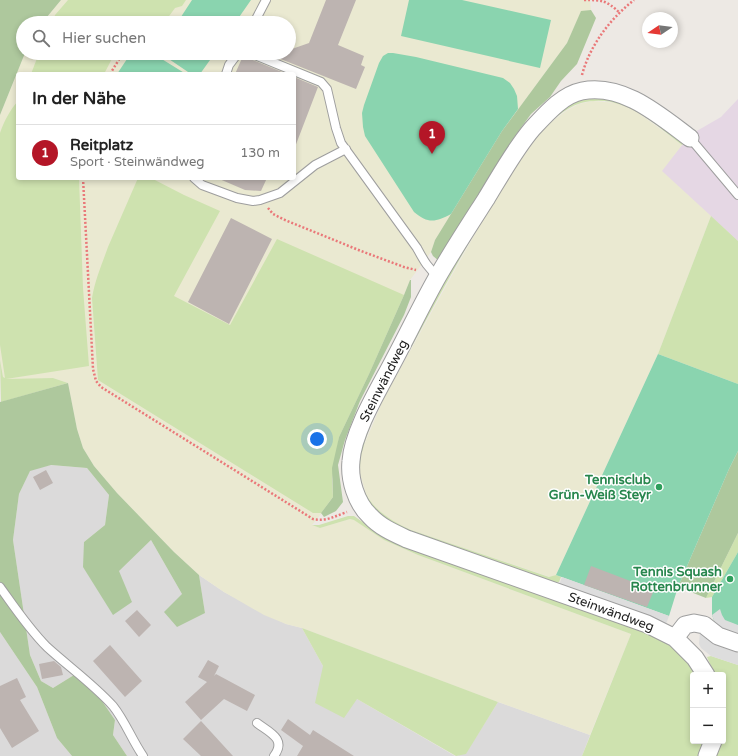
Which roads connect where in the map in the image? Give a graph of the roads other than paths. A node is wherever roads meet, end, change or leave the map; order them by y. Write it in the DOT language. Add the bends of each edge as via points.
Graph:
graph roads {
  1 [pos="266,0"];
  2 [pos="258,16"];
  3 [pos="233,60"];
  4 [pos="267,60"];
  5 [pos="227,72"];
  6 [pos="296,72"];
  7 [pos="296,72"];
  8 [pos="690,138"];
  9 [pos="346,149"];
  10 [pos="196,180"];
  11 [pos="738,194"];
  12 [pos="435,274"];
  13 [pos="0,587"];
  14 [pos="675,638"];
  15 [pos="738,643"];
  16 [pos="704,672"];
  17 [pos="257,723"];
  18 [pos="712,744"];
  19 [pos="142,756"];
  20 [pos="274,756"];
  21 [pos="707,756"];
  1 -- 2 [label="lane"];
  3 -- 5 [label="lane"];
  4 -- 7 [label="lane"];
  6 -- 9 [label="lane" via="320,82 328,89 336,128"];
  8 -- 11 [label="lane"];
  8 -- 12 [label="street, Steinwändweg" via="634,99 596,90 569,95 532,129"];
  9 -- 10 [label="lane" via="315,165 280,193 265,199 253,201 237,198 202,185"];
  9 -- 12 [label="lane" via="417,248 425,264"];
  12 -- 14 [label="street, Steinwändweg" via="356,439 351,472 362,506 370,516 392,533 647,624"];
  13 -- 19 [label="lane" via="47,646 113,707"];
  14 -- 15 [label="street" via="685,625 694,623 704,625 718,636"];
  14 -- 16 [label="street, Steinwändweg" via="695,658"];
  17 -- 20 [label="lane" via="279,741"];
  18 -- 21 [label="street"];
}
